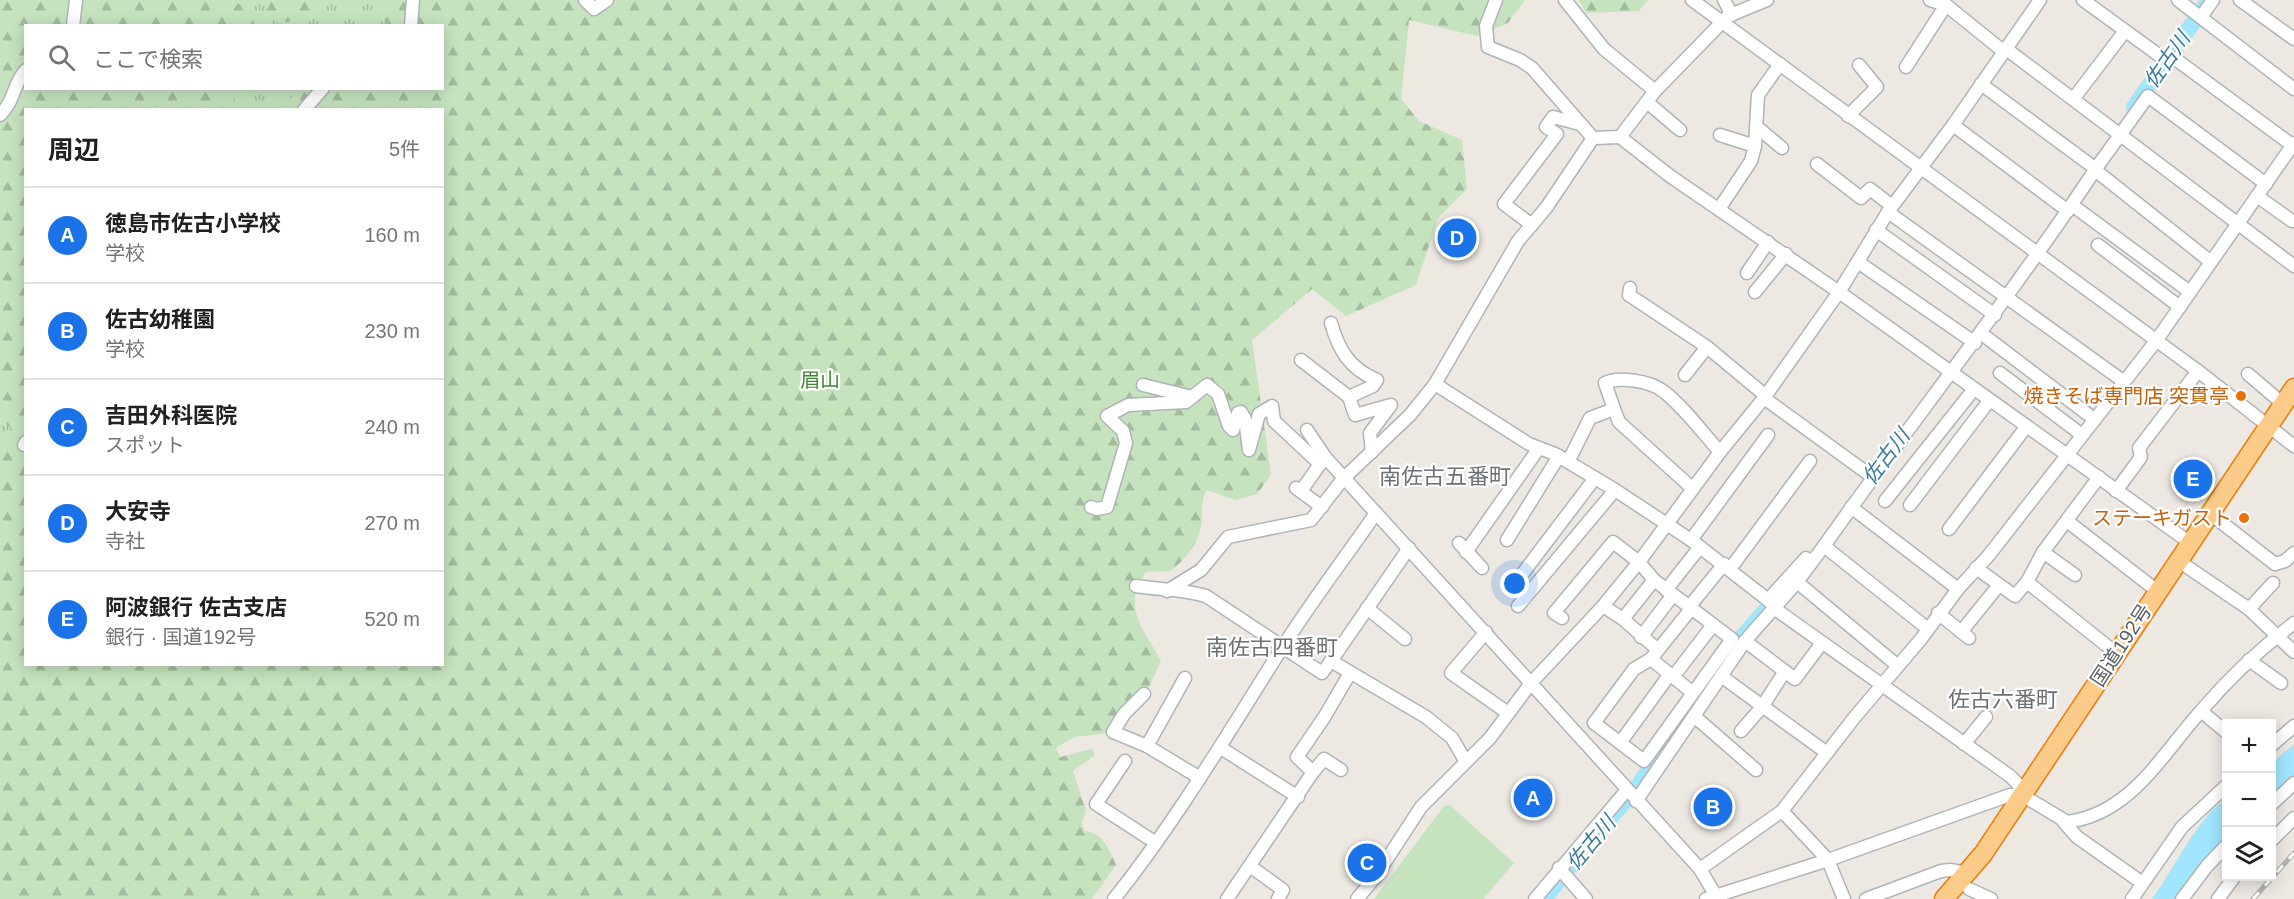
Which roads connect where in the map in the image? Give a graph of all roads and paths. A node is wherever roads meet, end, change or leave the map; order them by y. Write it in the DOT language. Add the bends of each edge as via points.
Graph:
graph roads {
  1 [pos="76,0"];
  2 [pos="413,0"];
  3 [pos="585,0"];
  4 [pos="607,0"];
  5 [pos="1496,0"];
  6 [pos="1565,0"];
  7 [pos="1692,0"];
  8 [pos="1724,0"];
  9 [pos="1767,0"];
  10 [pos="1930,0"];
  11 [pos="2040,0"];
  12 [pos="2083,0"];
  13 [pos="2178,0"];
  14 [pos="2213,0"];
  15 [pos="2240,0"];
  16 [pos="1947,4"];
  17 [pos="2199,15"];
  18 [pos="1727,18"];
  19 [pos="73,24"];
  20 [pos="411,24"];
  21 [pos="2125,31"];
  22 [pos="2294,39"];
  23 [pos="2004,50"];
  24 [pos="2160,56"];
  25 [pos="2174,58"];
  26 [pos="1780,64"];
  27 [pos="1859,64"];
  28 [pos="1906,67"];
  29 [pos="24,73"];
  30 [pos="1981,84"];
  31 [pos="2294,89"];
  32 [pos="321,90"];
  33 [pos="1655,91"];
  34 [pos="2074,98"];
  35 [pos="1647,102"];
  36 [pos="306,108"];
  37 [pos="0,115"];
  38 [pos="1848,116"];
  39 [pos="1580,124"];
  40 [pos="1953,125"];
  41 [pos="1757,127"];
  42 [pos="1680,130"];
  43 [pos="2118,132"];
  44 [pos="1720,135"];
  45 [pos="1620,137"];
  46 [pos="1593,138"];
  47 [pos="2293,144"];
  48 [pos="1755,146"];
  49 [pos="1782,148"];
  50 [pos="1817,164"];
  51 [pos="1921,168"];
  52 [pos="2094,168"];
  53 [pos="2266,184"];
  54 [pos="2258,196"];
  55 [pos="2067,208"];
  56 [pos="1719,209"];
  57 [pos="1890,209"];
  58 [pos="2292,221"];
  59 [pos="1532,225"];
  60 [pos="2237,225"];
  61 [pos="1876,230"];
  62 [pos="1768,242"];
  63 [pos="2098,244"];
  64 [pos="2037,253"];
  65 [pos="1786,254"];
  66 [pos="1858,262"];
  67 [pos="2211,262"];
  68 [pos="2294,266"];
  69 [pos="1747,273"];
  70 [pos="1630,288"];
  71 [pos="1755,292"];
  72 [pos="1839,292"];
  73 [pos="2190,292"];
  74 [pos="2006,296"];
  75 [pos="2180,307"];
  76 [pos="1993,313"];
  77 [pos="1331,323"];
  78 [pos="1974,340"];
  79 [pos="2156,341"];
  80 [pos="1707,347"];
  81 [pos="1301,360"];
  82 [pos="2198,371"];
  83 [pos="1950,372"];
  84 [pos="2000,373"];
  85 [pos="2248,374"];
  86 [pos="1685,375"];
  87 [pos="2123,381"];
  88 [pos="1435,384"];
  89 [pos="1143,385"];
  90 [pos="2294,388"];
  91 [pos="1974,389"];
  92 [pos="1349,397"];
  93 [pos="1765,397"];
  94 [pos="1192,398"];
  95 [pos="1989,401"];
  96 [pos="2289,405"];
  97 [pos="1614,409"];
  98 [pos="2094,419"];
  99 [pos="2026,427"];
  100 [pos="1307,429"];
  101 [pos="2271,430"];
  102 [pos="1768,435"];
  103 [pos="2082,435"];
  104 [pos="2294,446"];
  105 [pos="1539,447"];
  106 [pos="1372,452"];
  107 [pos="1720,452"];
  108 [pos="2066,456"];
  109 [pos="1563,459"];
  110 [pos="1322,461"];
  111 [pos="1810,461"];
  112 [pos="1867,473"];
  113 [pos="2099,477"];
  114 [pos="1595,478"];
  115 [pos="1343,479"];
  116 [pos="1693,489"];
  117 [pos="1615,490"];
  118 [pos="2116,491"];
  119 [pos="1885,501"];
  120 [pos="1849,504"];
  121 [pos="1910,505"];
  122 [pos="1091,507"];
  123 [pos="1322,507"];
  124 [pos="1376,513"];
  125 [pos="2217,519"];
  126 [pos="2067,521"];
  127 [pos="1667,525"];
  128 [pos="1949,529"];
  129 [pos="1512,536"];
  130 [pos="2189,542"];
  131 [pos="1696,543"];
  132 [pos="1824,546"];
  133 [pos="1409,548"];
  134 [pos="2043,552"];
  135 [pos="2294,553"];
  136 [pos="1640,562"];
  137 [pos="1727,566"];
  138 [pos="2186,566"];
  139 [pos="1482,568"];
  140 [pos="1976,568"];
  141 [pos="1523,573"];
  142 [pos="2075,575"];
  143 [pos="1654,580"];
  144 [pos="1797,582"];
  145 [pos="2027,582"];
  146 [pos="2273,583"];
  147 [pos="1999,585"];
  148 [pos="1136,586"];
  149 [pos="1958,589"];
  150 [pos="1167,591"];
  151 [pos="2156,591"];
  152 [pos="1670,592"];
  153 [pos="1771,603"];
  154 [pos="1518,606"];
  155 [pos="1603,606"];
  156 [pos="1367,608"];
  157 [pos="1690,608"];
  158 [pos="2249,609"];
  159 [pos="1938,613"];
  160 [pos="1562,618"];
  161 [pos="1623,619"];
  162 [pos="2294,623"];
  163 [pos="1713,625"];
  164 [pos="1928,629"];
  165 [pos="1486,632"];
  166 [pos="2279,635"];
  167 [pos="1641,637"];
  168 [pos="1405,639"];
  169 [pos="1745,640"];
  170 [pos="1822,643"];
  171 [pos="1283,647"];
  172 [pos="2294,652"];
  173 [pos="2116,653"];
  174 [pos="1654,655"];
  175 [pos="2249,660"];
  176 [pos="1331,661"];
  177 [pos="1898,666"];
  178 [pos="1785,671"];
  179 [pos="1350,673"];
  180 [pos="1672,676"];
  181 [pos="1721,676"];
  182 [pos="1185,678"];
  183 [pos="1531,683"];
  184 [pos="2281,683"];
  185 [pos="1882,685"];
  186 [pos="1693,693"];
  187 [pos="1144,694"];
  188 [pos="1762,707"];
  189 [pos="2201,711"];
  190 [pos="1508,713"];
  191 [pos="1694,716"];
  192 [pos="1986,717"];
  193 [pos="2294,726"];
  194 [pos="2222,729"];
  195 [pos="1741,731"];
  196 [pos="2276,741"];
  197 [pos="1620,742"];
  198 [pos="1964,744"];
  199 [pos="1147,746"];
  200 [pos="1221,748"];
  201 [pos="1827,753"];
  202 [pos="1125,761"];
  203 [pos="1466,762"];
  204 [pos="1651,766"];
  205 [pos="1341,770"];
  206 [pos="1756,770"];
  207 [pos="1313,772"];
  208 [pos="1200,778"];
  209 [pos="2294,783"];
  210 [pos="2222,790"];
  211 [pos="1298,796"];
  212 [pos="1631,796"];
  213 [pos="2027,797"];
  214 [pos="2276,799"];
  215 [pos="1782,811"];
  216 [pos="2294,818"];
  217 [pos="2063,821"];
  218 [pos="2276,835"];
  219 [pos="1156,843"];
  220 [pos="2222,850"];
  221 [pos="1828,860"];
  222 [pos="1250,866"];
  223 [pos="1700,868"];
  224 [pos="1563,872"];
  225 [pos="2231,881"];
  226 [pos="2141,882"];
  227 [pos="1966,887"];
  228 [pos="1711,897"];
  229 [pos="1114,899"];
  230 [pos="1227,899"];
  231 [pos="1278,899"];
  232 [pos="1357,899"];
  233 [pos="1535,899"];
  234 [pos="1586,899"];
  235 [pos="1844,899"];
  236 [pos="1866,899"];
  237 [pos="1944,899"];
  238 [pos="1991,899"];
  239 [pos="2132,899"];
  240 [pos="2182,899"];
  241 [pos="2218,899"];
  1 -- 19 [label="street"];
  2 -- 20 [label="street"];
  3 -- 4 [label="street" via="594,9"];
  5 -- 39 [label="street" via="1486,26 1488,47 1532,68"];
  6 -- 33 [label="street" via="1604,49"];
  7 -- 18 [label="street"];
  8 -- 18 [label="street"];
  9 -- 18 [label="street"];
  10 -- 16 [label="street"];
  11 -- 23 [label="street"];
  12 -- 21 [label="street"];
  13 -- 17 [label="street"];
  14 -- 17 [label="street"];
  15 -- 22 [label="street"];
  16 -- 23 [label="street"];
  16 -- 28 [label="street"];
  17 -- 31 [label="street"];
  18 -- 26 [label="street"];
  18 -- 33 [label="street"];
  21 -- 24 [label="street"];
  21 -- 34 [label="street"];
  23 -- 30 [label="street"];
  23 -- 34 [label="street"];
  25 -- 47 [label="street"];
  26 -- 38 [label="street"];
  26 -- 41 [label="street" via="1758,94"];
  27 -- 38 [label="street" via="1877,87"];
  29 -- 37 [label="street" via="12,101"];
  30 -- 40 [label="street"];
  30 -- 52 [label="street"];
  32 -- 36 [label="street"];
  33 -- 35 [label="street"];
  34 -- 43 [label="street"];
  35 -- 42 [label="street"];
  35 -- 45 [label="street"];
  38 -- 51 [label="street"];
  39 -- 46 [label="street"];
  39 -- 59 [label="street" via="1553,117 1546,127 1557,134 1504,204"];
  40 -- 51 [label="street"];
  40 -- 55 [label="street"];
  41 -- 48 [label="street"];
  41 -- 49 [label="street"];
  43 -- 52 [label="street"];
  43 -- 53 [label="street" via="2148,96"];
  43 -- 60 [label="street"];
  44 -- 48 [label="street"];
  45 -- 46 [label="street"];
  45 -- 56 [label="street"];
  46 -- 59 [label="street"];
  47 -- 53 [label="street"];
  48 -- 56 [label="street" via="1750,161"];
  50 -- 57 [label="street" via="1861,198 1870,189"];
  51 -- 57 [label="street"];
  51 -- 64 [label="street"];
  52 -- 55 [label="street"];
  52 -- 67 [label="street"];
  53 -- 54 [label="street"];
  54 -- 58 [label="street"];
  54 -- 60 [label="street"];
  55 -- 64 [label="street"];
  55 -- 73 [label="street"];
  56 -- 62 [label="street"];
  57 -- 61 [label="street"];
  57 -- 74 [label="street"];
  59 -- 88 [label="street" via="1518,241"];
  60 -- 67 [label="street"];
  60 -- 68 [label="street"];
  61 -- 66 [label="street"];
  61 -- 76 [label="street"];
  62 -- 65 [label="street"];
  62 -- 69 [label="street"];
  63 -- 75 [label="street"];
  64 -- 74 [label="street"];
  64 -- 79 [label="street"];
  65 -- 71 [label="street"];
  65 -- 72 [label="street"];
  66 -- 72 [label="street"];
  66 -- 78 [label="street"];
  67 -- 73 [label="street"];
  70 -- 80 [label="street" via="1629,295"];
  72 -- 83 [label="street"];
  72 -- 93 [label="street"];
  73 -- 75 [label="street"];
  74 -- 76 [label="street"];
  74 -- 87 [label="street"];
  75 -- 79 [label="street"];
  76 -- 78 [label="street"];
  77 -- 92 [label="street" via="1338,346 1361,374 1377,380 1373,386"];
  78 -- 83 [label="street"];
  78 -- 98 [label="street"];
  79 -- 82 [label="street"];
  79 -- 87 [label="street"];
  80 -- 86 [label="street"];
  80 -- 93 [label="street"];
  81 -- 92 [label="street"];
  82 -- 101 [label="street"];
  82 -- 118 [label="street" via="2139,448 2141,457"];
  83 -- 91 [label="street"];
  83 -- 120 [label="street"];
  84 -- 103 [label="street"];
  85 -- 96 [label="street"];
  87 -- 98 [label="street"];
  88 -- 105 [label="street"];
  88 -- 106 [label="street" via="1410,416"];
  89 -- 94 [label="street"];
  90 -- 96 [label="highway, 国道192号"];
  91 -- 95 [label="street"];
  91 -- 119 [label="street"];
  92 -- 106 [label="street" via="1355,415 1391,405 1370,433"];
  93 -- 107 [label="street"];
  93 -- 112 [label="street"];
  94 -- 110 [label="street" via="1207,385 1218,394 1233,430 1241,412 1249,450 1258,414 1272,406 1274,421"];
  94 -- 122 [label="street" via="1186,402 1128,405 1107,416 1123,431 1126,443 1107,507"];
  95 -- 99 [label="street"];
  95 -- 121 [label="street"];
  96 -- 101 [label="highway, 国道192号"];
  97 -- 107 [label="street" via="1605,383 1613,379 1662,389"];
  97 -- 109 [label="street" via="1590,418"];
  97 -- 116 [label="street" via="1619,423"];
  98 -- 103 [label="street"];
  99 -- 108 [label="street"];
  99 -- 128 [label="street"];
  100 -- 110 [label="street"];
  101 -- 104 [label="street"];
  101 -- 125 [label="highway, 国道192号"];
  101 -- 130 [label="highway, 国道192号"];
  102 -- 131 [label="street"];
  103 -- 108 [label="street"];
  105 -- 109 [label="street"];
  105 -- 139 [label="street" via="1463,548"];
  106 -- 115 [label="street"];
  107 -- 116 [label="street"];
  108 -- 113 [label="street"];
  108 -- 140 [label="street"];
  109 -- 114 [label="street"];
  109 -- 129 [label="street"];
  110 -- 115 [label="street"];
  110 -- 123 [label="street" via="1298,489"];
  111 -- 137 [label="street"];
  113 -- 118 [label="street"];
  113 -- 126 [label="street"];
  114 -- 117 [label="street"];
  114 -- 141 [label="street"];
  115 -- 123 [label="street"];
  115 -- 124 [label="street"];
  116 -- 127 [label="street"];
  117 -- 127 [label="street"];
  117 -- 154 [label="street"];
  118 -- 130 [label="street"];
  120 -- 132 [label="street"];
  120 -- 149 [label="street"];
  120 -- 153 [label="street"];
  123 -- 150 [label="street" via="1311,520 1228,537 1201,570"];
  124 -- 133 [label="street"];
  124 -- 171 [label="street"];
  125 -- 135 [label="street" via="2275,564"];
  125 -- 138 [label="highway, 国道192号"];
  126 -- 134 [label="street"];
  126 -- 151 [label="street"];
  127 -- 131 [label="street"];
  127 -- 136 [label="street"];
  130 -- 151 [label="highway, 国道192号"];
  131 -- 137 [label="street"];
  131 -- 152 [label="street"];
  132 -- 144 [label="street"];
  132 -- 164 [label="street"];
  133 -- 156 [label="street"];
  133 -- 165 [label="street"];
  134 -- 142 [label="street"];
  134 -- 145 [label="street"];
  136 -- 143 [label="street"];
  136 -- 155 [label="street"];
  136 -- 160 [label="street" via="1613,542 1554,613"];
  137 -- 153 [label="street"];
  137 -- 157 [label="street"];
  138 -- 158 [label="street"];
  138 -- 213 [label="highway, 国道192号"];
  140 -- 147 [label="street"];
  140 -- 149 [label="street"];
  143 -- 152 [label="street"];
  143 -- 161 [label="street"];
  144 -- 153 [label="street"];
  144 -- 177 [label="street"];
  145 -- 147 [label="street" via="2015,596"];
  145 -- 173 [label="street"];
  146 -- 158 [label="street"];
  147 -- 159 [label="street" via="1965,635"];
  148 -- 150 [label="street"];
  149 -- 159 [label="street"];
  150 -- 171 [label="street" via="1184,589 1206,596"];
  151 -- 173 [label="highway, 国道192号"];
  152 -- 157 [label="street"];
  152 -- 167 [label="street"];
  153 -- 169 [label="street"];
  153 -- 170 [label="street"];
  155 -- 161 [label="street"];
  155 -- 183 [label="street"];
  156 -- 168 [label="street"];
  156 -- 176 [label="street"];
  157 -- 163 [label="street"];
  157 -- 174 [label="street"];
  158 -- 166 [label="street"];
  159 -- 164 [label="street"];
  161 -- 167 [label="street"];
  162 -- 166 [label="street"];
  163 -- 180 [label="street"];
  163 -- 186 [label="street" via="1732,639"];
  164 -- 177 [label="street"];
  165 -- 183 [label="street"];
  165 -- 190 [label="street" via="1450,673"];
  166 -- 172 [label="street"];
  166 -- 175 [label="street"];
  167 -- 174 [label="street"];
  169 -- 178 [label="street"];
  169 -- 181 [label="street"];
  170 -- 178 [label="street" via="1796,679"];
  170 -- 185 [label="street"];
  171 -- 176 [label="street" via="1322,673"];
  171 -- 200 [label="street"];
  173 -- 213 [label="highway, 国道192号"];
  174 -- 180 [label="street"];
  174 -- 197 [label="street" via="1634,669 1594,723"];
  175 -- 184 [label="street"];
  175 -- 189 [label="street"];
  176 -- 179 [label="street"];
  177 -- 185 [label="street"];
  178 -- 188 [label="street"];
  179 -- 203 [label="street" via="1426,717 1452,738"];
  179 -- 207 [label="street" via="1297,757"];
  180 -- 186 [label="street"];
  180 -- 197 [label="street"];
  181 -- 188 [label="street"];
  181 -- 191 [label="street"];
  182 -- 199 [label="street"];
  183 -- 190 [label="street"];
  183 -- 212 [label="street"];
  185 -- 198 [label="street"];
  185 -- 201 [label="street"];
  186 -- 204 [label="street"];
  187 -- 199 [label="street" via="1113,732"];
  188 -- 195 [label="street"];
  188 -- 201 [label="street"];
  189 -- 194 [label="street"];
  189 -- 217 [label="street" via="2125,798 2082,819"];
  190 -- 203 [label="street"];
  191 -- 204 [label="street"];
  191 -- 206 [label="street"];
  192 -- 198 [label="street"];
  193 -- 196 [label="street"];
  197 -- 204 [label="street"];
  198 -- 213 [label="street" via="2010,776"];
  199 -- 208 [label="street"];
  200 -- 208 [label="street"];
  200 -- 211 [label="street"];
  201 -- 215 [label="street"];
  202 -- 219 [label="street" via="1096,804"];
  203 -- 232 [label="street" via="1420,807"];
  204 -- 212 [label="street"];
  205 -- 207 [label="street" via="1324,759"];
  207 -- 211 [label="street"];
  208 -- 219 [label="street"];
  209 -- 214 [label="street"];
  210 -- 226 [label="street" via="2182,827"];
  211 -- 222 [label="street"];
  212 -- 223 [label="street"];
  212 -- 224 [label="street"];
  213 -- 217 [label="street"];
  213 -- 221 [label="street" via="2010,795"];
  213 -- 227 [label="highway, 国道192号"];
  215 -- 221 [label="street"];
  215 -- 223 [label="street"];
  216 -- 218 [label="street"];
  217 -- 226 [label="street" via="2077,837"];
  219 -- 229 [label="street"];
  220 -- 240 [label="street"];
  221 -- 228 [label="street"];
  221 -- 235 [label="street"];
  222 -- 230 [label="street"];
  222 -- 231 [label="street" via="1283,890"];
  223 -- 228 [label="street"];
  224 -- 233 [label="street"];
  224 -- 234 [label="street"];
  225 -- 241 [label="street"];
  226 -- 239 [label="street"];
  227 -- 236 [label="street" via="1950,870 1941,871"];
  227 -- 237 [label="highway, 国道192号"];
  227 -- 238 [label="street"];
}
